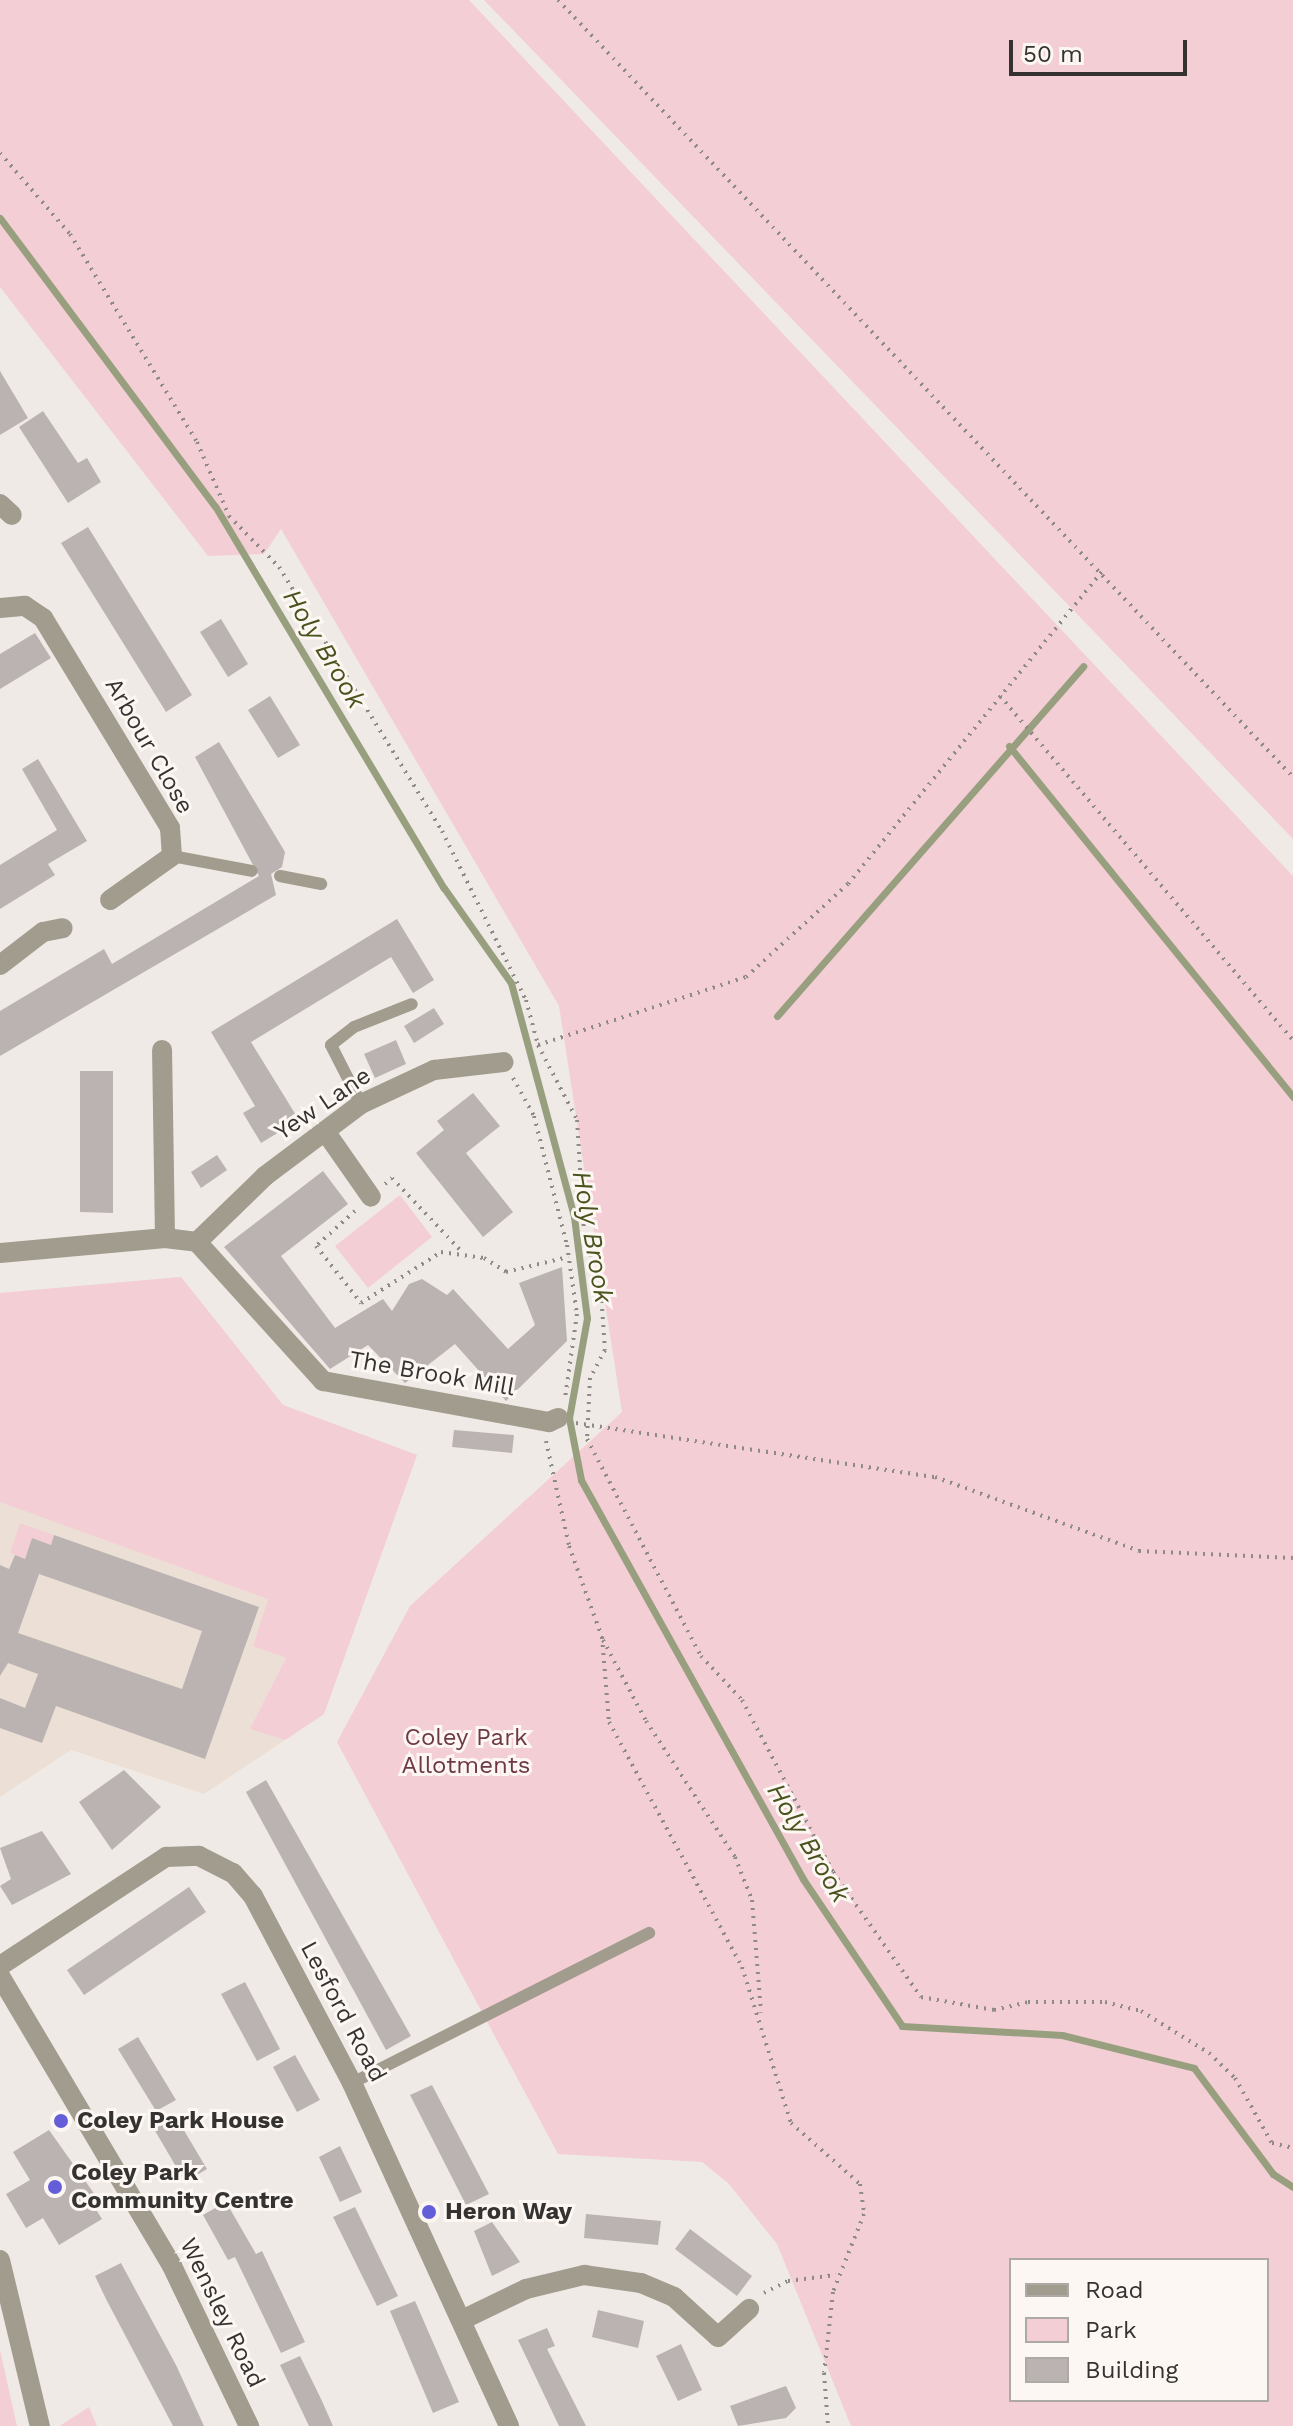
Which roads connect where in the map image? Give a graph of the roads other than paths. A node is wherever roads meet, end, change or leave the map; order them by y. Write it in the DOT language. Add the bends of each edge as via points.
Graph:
graph roads {
  1 [pos="0,608"];
  2 [pos="172,856"];
  3 [pos="252,871"];
  4 [pos="280,876"];
  5 [pos="321,884"];
  6 [pos="110,900"];
  7 [pos="63,928"];
  8 [pos="0,965"];
  9 [pos="412,1004"];
  10 [pos="162,1050"];
  11 [pos="504,1062"];
  12 [pos="361,1104"];
  13 [pos="325,1131"];
  14 [pos="371,1197"];
  15 [pos="165,1238"];
  16 [pos="197,1242"];
  17 [pos="0,1253"];
  18 [pos="555,1420"];
  19 [pos="649,1933"];
  20 [pos="0,1966"];
  21 [pos="0,1976"];
  22 [pos="352,2083"];
  23 [pos="0,2260"];
  24 [pos="749,2309"];
  25 [pos="464,2319"];
  26 [pos="40,2426"];
  27 [pos="249,2426"];
  28 [pos="509,2426"];
  1 -- 2 [label="street, Arbour Close" via="25,606 43,618 170,828"];
  2 -- 3 [label="lane"];
  2 -- 6 [label="street"];
  4 -- 5 [label="lane"];
  7 -- 8 [label="street" via="43,932"];
  9 -- 12 [label="lane" via="354,1027 331,1045"];
  10 -- 15 [label="street"];
  11 -- 12 [label="street, Yew Lane" via="434,1070"];
  12 -- 13 [label="street, Yew Lane"];
  13 -- 14 [label="street"];
  13 -- 16 [label="street, Yew Lane"];
  15 -- 16 [label="street"];
  15 -- 17 [label="street"];
  16 -- 18 [label="street, The Brook Mill" via="323,1381"];
  19 -- 22 [label="lane"];
  20 -- 22 [label="street, Lesford Road" via="166,1857 199,1856 233,1873 253,1896"];
  21 -- 27 [label="street, Wensley Road" via="172,2266"];
  22 -- 25 [label="street, Lesford Road"];
  23 -- 26 [label="street"];
  24 -- 25 [label="street" via="718,2337 674,2297 641,2283 584,2275 526,2289"];
  25 -- 28 [label="street, Lesford Road"];
}
